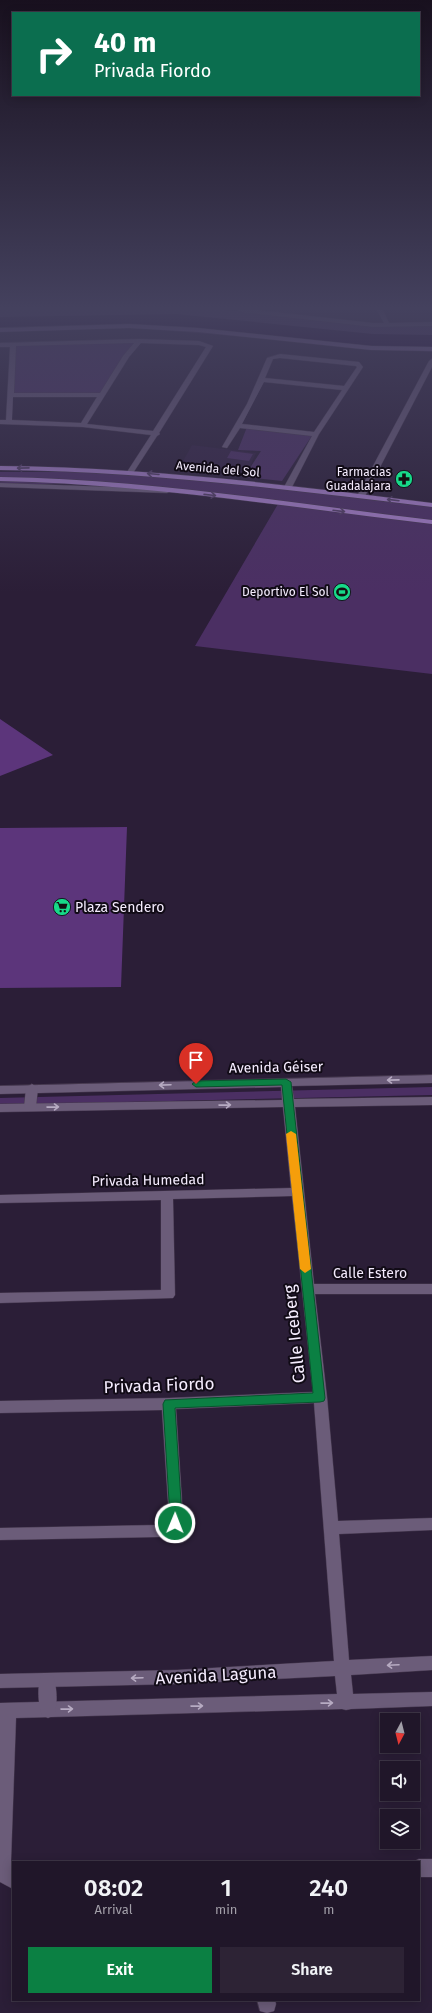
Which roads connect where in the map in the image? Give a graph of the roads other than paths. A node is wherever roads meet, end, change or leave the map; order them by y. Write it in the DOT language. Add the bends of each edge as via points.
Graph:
graph roads {
  1 [pos="11,404"];
  2 [pos="97,404"];
  3 [pos="175,404"];
  4 [pos="250,404"];
  5 [pos="334,404"];
  6 [pos="409,404"];
  7 [pos="9,421"];
  8 [pos="0,422"];
  9 [pos="83,425"];
  10 [pos="238,426"];
  11 [pos="157,434"];
  12 [pos="316,434"];
  13 [pos="225,447"];
  14 [pos="0,468"];
  15 [pos="131,472"];
  16 [pos="0,479"];
  17 [pos="0,485"];
  18 [pos="288,487"];
  19 [pos="171,492"];
  20 [pos="361,496"];
  21 [pos="432,505"];
  22 [pos="432,522"];
  23 [pos="432,1079"];
  24 [pos="286,1082"];
  25 [pos="32,1088"];
  26 [pos="0,1090"];
  27 [pos="432,1101"];
  28 [pos="289,1104"];
  29 [pos="30,1107"];
  30 [pos="0,1108"];
  31 [pos="296,1192"];
  32 [pos="168,1196"];
  33 [pos="0,1199"];
  34 [pos="432,1289"];
  35 [pos="308,1290"];
  36 [pos="0,1298"];
  37 [pos="320,1398"];
  38 [pos="169,1404"];
  39 [pos="0,1407"];
  40 [pos="432,1524"];
  41 [pos="330,1528"];
  42 [pos="0,1534"];
  43 [pos="432,1663"];
  44 [pos="342,1668"];
  45 [pos="0,1681"];
  46 [pos="47,1681"];
  47 [pos="432,1699"];
  48 [pos="346,1703"];
  49 [pos="48,1710"];
  50 [pos="4,1711"];
  51 [pos="420,1868"];
  52 [pos="432,1868"];
  53 [pos="12,1879"];
  1 -- 7 [label="street"];
  2 -- 9 [label="street"];
  3 -- 11 [label="street"];
  4 -- 10 [label="street"];
  5 -- 12 [label="street"];
  6 -- 20 [label="street"];
  7 -- 8 [label="street"];
  7 -- 9 [label="street"];
  9 -- 11 [label="street"];
  10 -- 12 [label="street"];
  10 -- 13 [label="street"];
  11 -- 15 [label="street"];
  12 -- 18 [label="street"];
  15 -- 14 [label="main road, Avenida del Sol, one-way"];
  18 -- 15 [label="main road, Avenida del Sol, one-way"];
  16 -- 19 [label="main road, Avenida del Sol" via="124,485"];
  17 -- 19 [label="street, Avenida del Sol"];
  18 -- 20 [label="main road, Avenida del Sol"];
  19 -- 22 [label="main road, Avenida del Sol, one-way"];
  21 -- 20 [label="main road, Avenida del Sol, one-way"];
  23 -- 24 [label="street, Avenida Géiser, one-way"];
  24 -- 25 [label="street, Avenida Géiser, one-way"];
  24 -- 28 [label="street, Calle Iceberg"];
  25 -- 26 [label="street, Avenida Géiser"];
  25 -- 29 [label="street"];
  27 -- 28 [label="street"];
  29 -- 28 [label="street, one-way"];
  28 -- 31 [label="street, Calle Iceberg"];
  29 -- 30 [label="street"];
  31 -- 32 [label="street, Privada Humedad"];
  31 -- 35 [label="street, Calle Iceberg"];
  32 -- 33 [label="street, Privada Humedad"];
  32 -- 36 [label="street" via="168,1295"];
  34 -- 35 [label="street, Calle Estero"];
  35 -- 37 [label="street, Calle Iceberg"];
  37 -- 38 [label="street, Privada Fiordo"];
  37 -- 41 [label="street, Calle Iceberg"];
  38 -- 39 [label="street, Privada Fiordo"];
  38 -- 42 [label="street" via="176,1517 172,1529"];
  40 -- 41 [label="street"];
  41 -- 44 [label="street, Calle Iceberg"];
  43 -- 44 [label="street, Avenida Laguna, one-way"];
  44 -- 46 [label="street, Avenida Laguna, one-way"];
  44 -- 48 [label="street, Calle Iceberg"];
  45 -- 46 [label="street, Avenida Laguna"];
  46 -- 49 [label="street"];
  47 -- 48 [label="street, Avenida Laguna"];
  49 -- 48 [label="street, Avenida Laguna, one-way"];
  49 -- 50 [label="street, Avenida Laguna"];
  50 -- 53 [label="street" via="2,1860 5,1875"];
  51 -- 52 [label="street"];
}
